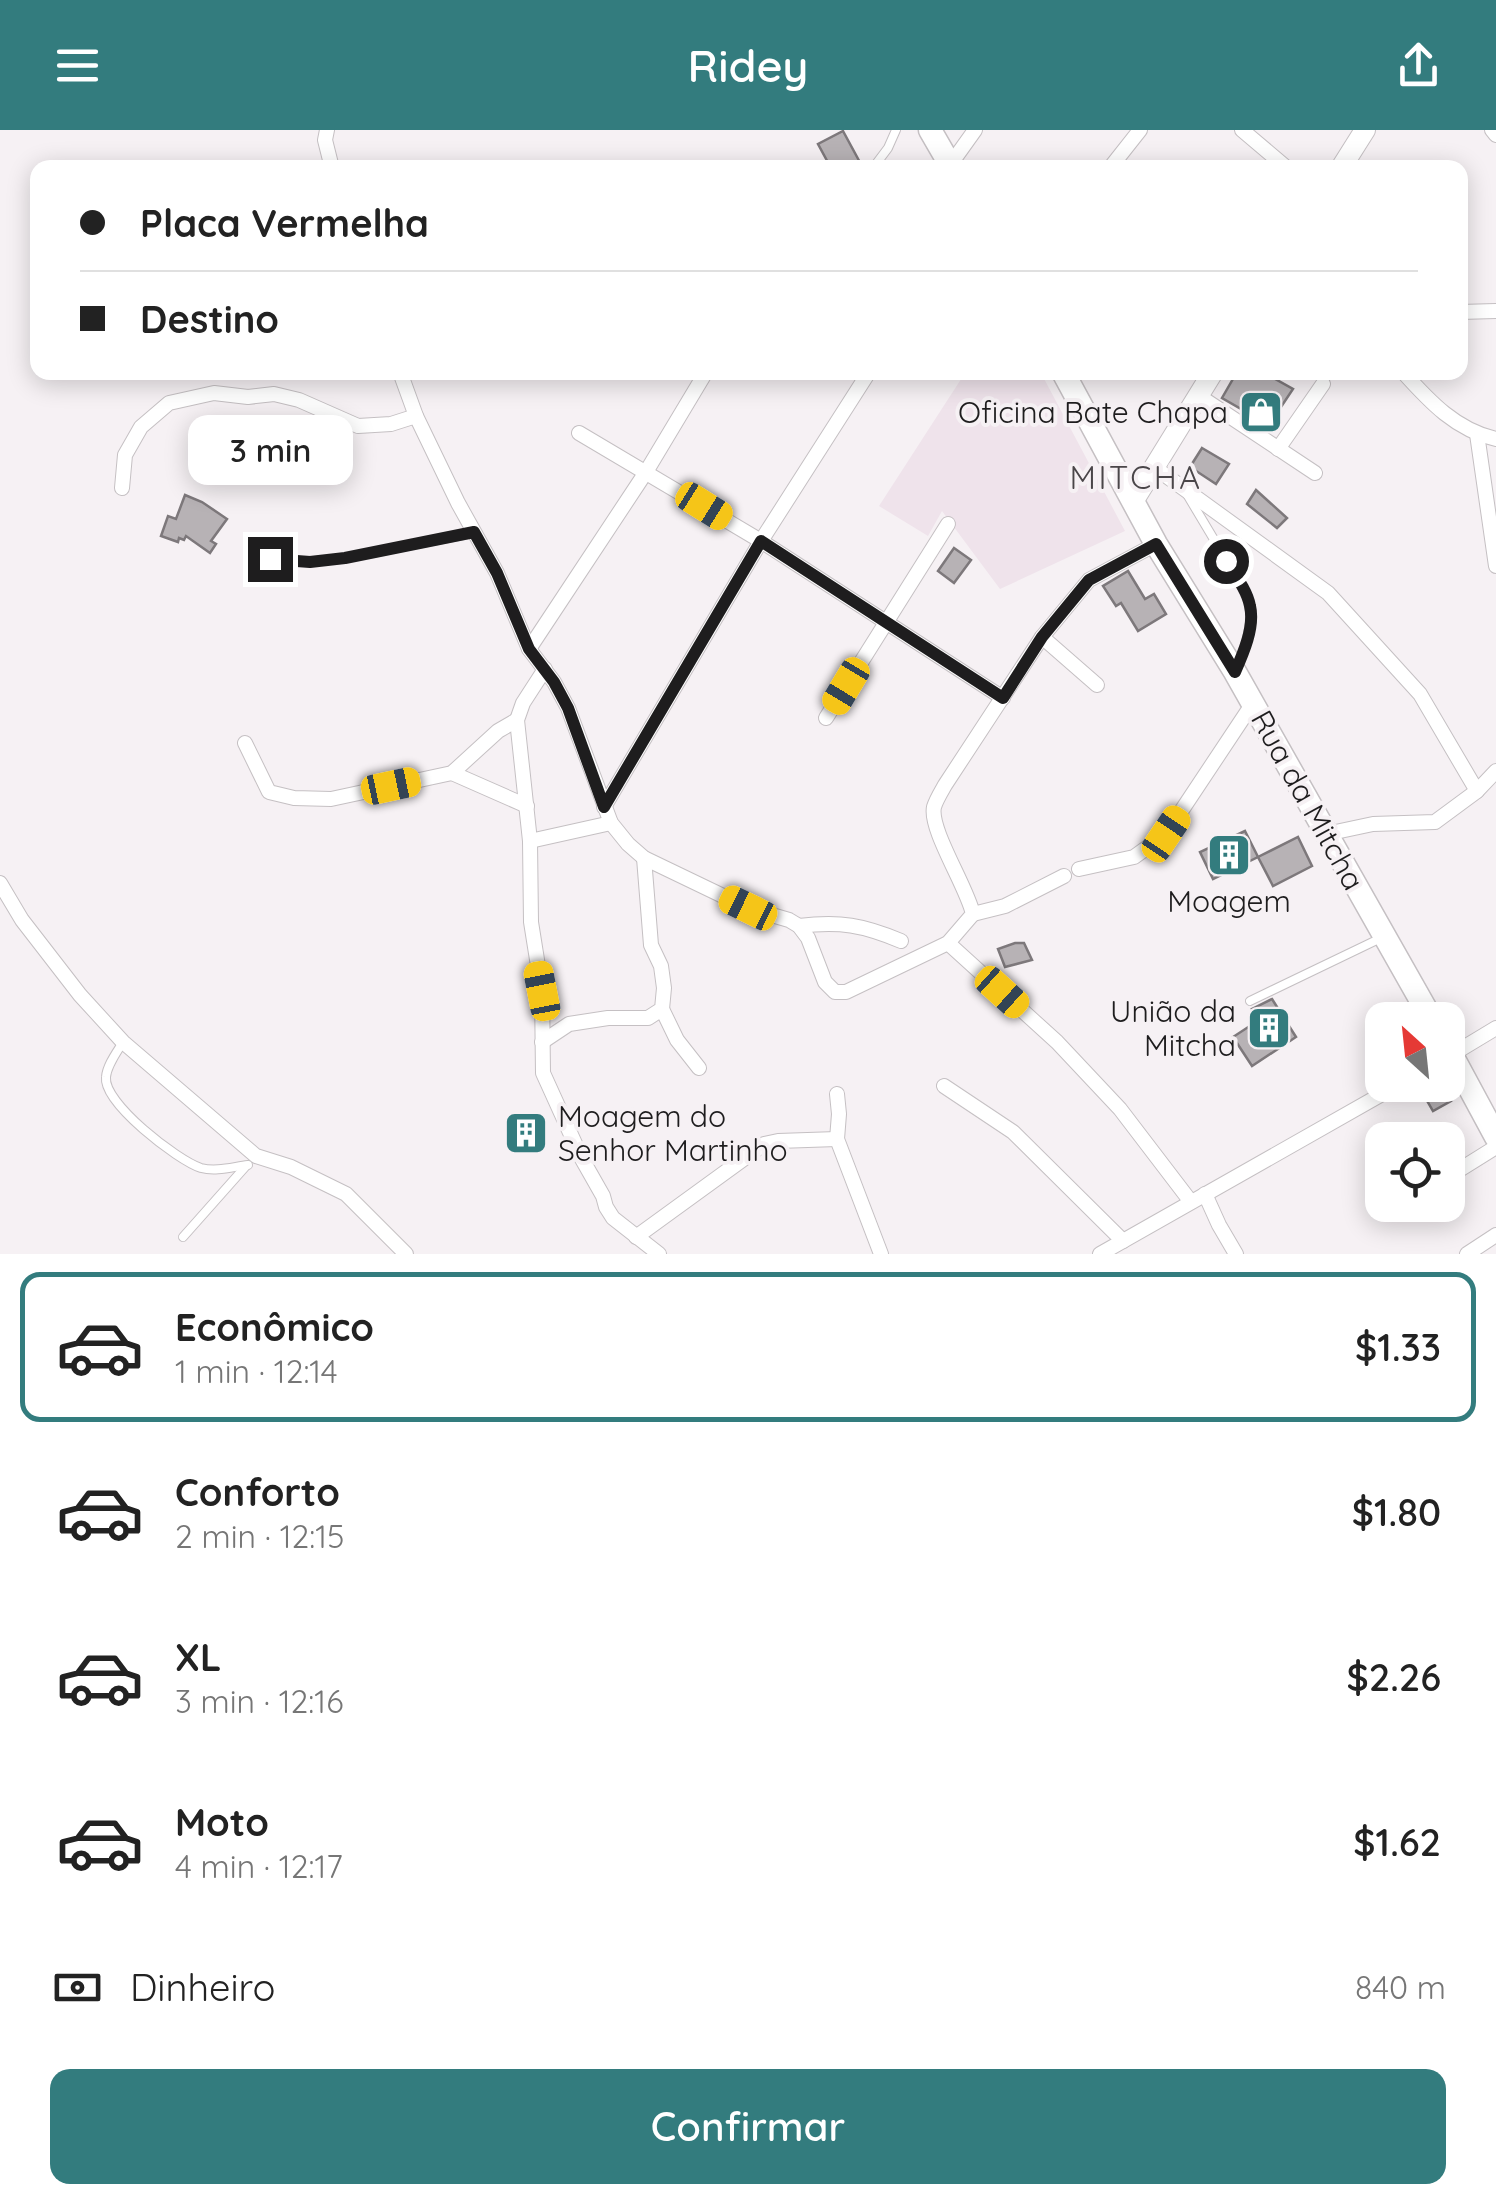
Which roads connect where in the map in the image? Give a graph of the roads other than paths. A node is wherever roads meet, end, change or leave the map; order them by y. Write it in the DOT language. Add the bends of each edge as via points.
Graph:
graph roads {
  1 [pos="328,130"];
  2 [pos="896,130"];
  3 [pos="930,130"];
  4 [pos="976,130"];
  5 [pos="1140,130"];
  6 [pos="1242,130"];
  7 [pos="1365,130"];
  8 [pos="330,160"];
  9 [pos="879,160"];
  10 [pos="948,160"];
  11 [pos="955,160"];
  12 [pos="1116,160"];
  13 [pos="1278,160"];
  14 [pos="1346,160"];
  15 [pos="1496,311"];
  16 [pos="1468,312"];
  17 [pos="403,380"];
  18 [pos="701,380"];
  19 [pos="864,380"];
  20 [pos="1067,380"];
  21 [pos="1209,380"];
  22 [pos="1411,380"];
  23 [pos="1323,384"];
  24 [pos="1199,396"];
  25 [pos="416,416"];
  26 [pos="579,432"];
  27 [pos="1477,434"];
  28 [pos="1496,438"];
  29 [pos="1278,449"];
  30 [pos="1154,467"];
  31 [pos="646,472"];
  32 [pos="1315,473"];
  33 [pos="122,488"];
  34 [pos="1184,488"];
  35 [pos="1134,500"];
  36 [pos="948,524"];
  37 [pos="474,532"];
  38 [pos="761,541"];
  39 [pos="1156,544"];
  40 [pos="270,559"];
  41 [pos="1496,566"];
  42 [pos="885,622"];
  43 [pos="1042,637"];
  44 [pos="529,649"];
  45 [pos="545,669"];
  46 [pos="1235,672"];
  47 [pos="1097,686"];
  48 [pos="1003,698"];
  49 [pos="1253,703"];
  50 [pos="826,718"];
  51 [pos="517,720"];
  52 [pos="245,742"];
  53 [pos="1496,771"];
  54 [pos="452,773"];
  55 [pos="1477,791"];
  56 [pos="528,806"];
  57 [pos="604,807"];
  58 [pos="611,823"];
  59 [pos="1326,834"];
  60 [pos="530,841"];
  61 [pos="644,858"];
  62 [pos="0,883"];
  63 [pos="974,914"];
  64 [pos="799,926"];
  65 [pos="1385,936"];
  66 [pos="901,941"];
  67 [pos="948,943"];
  68 [pos="1250,1001"];
  69 [pos="1422,1002"];
  70 [pos="662,1009"];
  71 [pos="1496,1028"];
  72 [pos="123,1042"];
  73 [pos="542,1042"];
  74 [pos="1465,1044"];
  75 [pos="699,1068"];
  76 [pos="1465,1081"];
  77 [pos="944,1086"];
  78 [pos="837,1094"];
  79 [pos="1368,1102"];
  80 [pos="1496,1136"];
  81 [pos="837,1140"];
  82 [pos="1496,1148"];
  83 [pos="252,1160"];
  84 [pos="1465,1167"];
  85 [pos="1198,1198"];
  86 [pos="1496,1235"];
  87 [pos="183,1237"];
  88 [pos="636,1237"];
  89 [pos="1122,1242"];
  90 [pos="406,1254"];
  91 [pos="659,1254"];
  92 [pos="881,1254"];
  93 [pos="1102,1254"];
  94 [pos="1236,1254"];
  95 [pos="1467,1254"];
  1 -- 8 [label="street"];
  2 -- 9 [label="lane"];
  3 -- 10 [label="main road"];
  4 -- 11 [label="street"];
  5 -- 12 [label="street"];
  6 -- 13 [label="street"];
  7 -- 14 [label="main road"];
  15 -- 16 [label="street"];
  17 -- 25 [label="street"];
  18 -- 31 [label="street"];
  19 -- 38 [label="street"];
  20 -- 35 [label="main road, Rua da Mitcha"];
  21 -- 24 [label="main road"];
  22 -- 27 [label="street" via="1443,414"];
  23 -- 29 [label="street"];
  24 -- 29 [label="street"];
  24 -- 30 [label="main road"];
  25 -- 33 [label="street" via="358,426 274,394 214,393 169,403 141,426 125,455"];
  25 -- 37 [label="street"];
  26 -- 31 [label="street"];
  27 -- 28 [label="street"];
  27 -- 41 [label="street"];
  29 -- 32 [label="street"];
  30 -- 34 [label="street"];
  30 -- 35 [label="main road"];
  31 -- 38 [label="street"];
  31 -- 44 [label="street"];
  34 -- 46 [label="lane" via="1250,605"];
  34 -- 55 [label="street" via="1328,593 1420,694"];
  35 -- 39 [label="main road, Rua da Mitcha"];
  36 -- 42 [label="street"];
  37 -- 40 [label="lane" via="345,558"];
  37 -- 44 [label="street"];
  38 -- 42 [label="street"];
  38 -- 57 [label="street"];
  39 -- 43 [label="street" via="1089,580"];
  39 -- 46 [label="main road, Rua da Mitcha"];
  42 -- 48 [label="street"];
  42 -- 50 [label="street"];
  43 -- 47 [label="street"];
  43 -- 48 [label="street"];
  44 -- 45 [label="street"];
  45 -- 51 [label="street"];
  45 -- 57 [label="street" via="568,708"];
  46 -- 49 [label="main road, Rua da Mitcha"];
  48 -- 63 [label="street" via="934,807 933,822"];
  49 -- 59 [label="main road, Rua da Mitcha"];
  49 -- 63 [label="street" via="1166,834 1134,857 1072,872"];
  51 -- 54 [label="street"];
  51 -- 56 [label="street"];
  52 -- 54 [label="street" via="269,792 294,798 331,800"];
  53 -- 55 [label="street"];
  54 -- 56 [label="street"];
  55 -- 59 [label="street" via="1435,822"];
  56 -- 60 [label="street"];
  57 -- 58 [label="street"];
  58 -- 60 [label="street"];
  58 -- 61 [label="street"];
  59 -- 65 [label="main road, Rua da Mitcha"];
  60 -- 73 [label="street"];
  61 -- 64 [label="street"];
  61 -- 70 [label="street"];
  62 -- 72 [label="street" via="22,920"];
  63 -- 67 [label="street"];
  64 -- 66 [label="street" via="850,924"];
  64 -- 67 [label="street" via="835,992"];
  65 -- 68 [label="lane"];
  65 -- 69 [label="main road, Rua da Mitcha"];
  67 -- 85 [label="street" via="1069,1055"];
  70 -- 73 [label="street" via="648,1018 569,1024"];
  70 -- 75 [label="street"];
  71 -- 74 [label="street"];
  72 -- 83 [label="street"];
  72 -- 83 [label="lane" via="105,1080 130,1117 196,1167"];
  73 -- 88 [label="street" via="543,1073 582,1159 612,1218"];
  76 -- 80 [label="main road"];
  77 -- 89 [label="street" via="1013,1132"];
  78 -- 81 [label="street"];
  79 -- 85 [label="street"];
  81 -- 88 [label="street" via="764,1144"];
  81 -- 92 [label="street"];
  82 -- 84 [label="street"];
  83 -- 87 [label="lane"];
  83 -- 90 [label="street" via="291,1167 346,1194"];
  85 -- 89 [label="street"];
  85 -- 94 [label="street"];
  86 -- 95 [label="street"];
  88 -- 91 [label="street"];
  89 -- 93 [label="street"];
}
